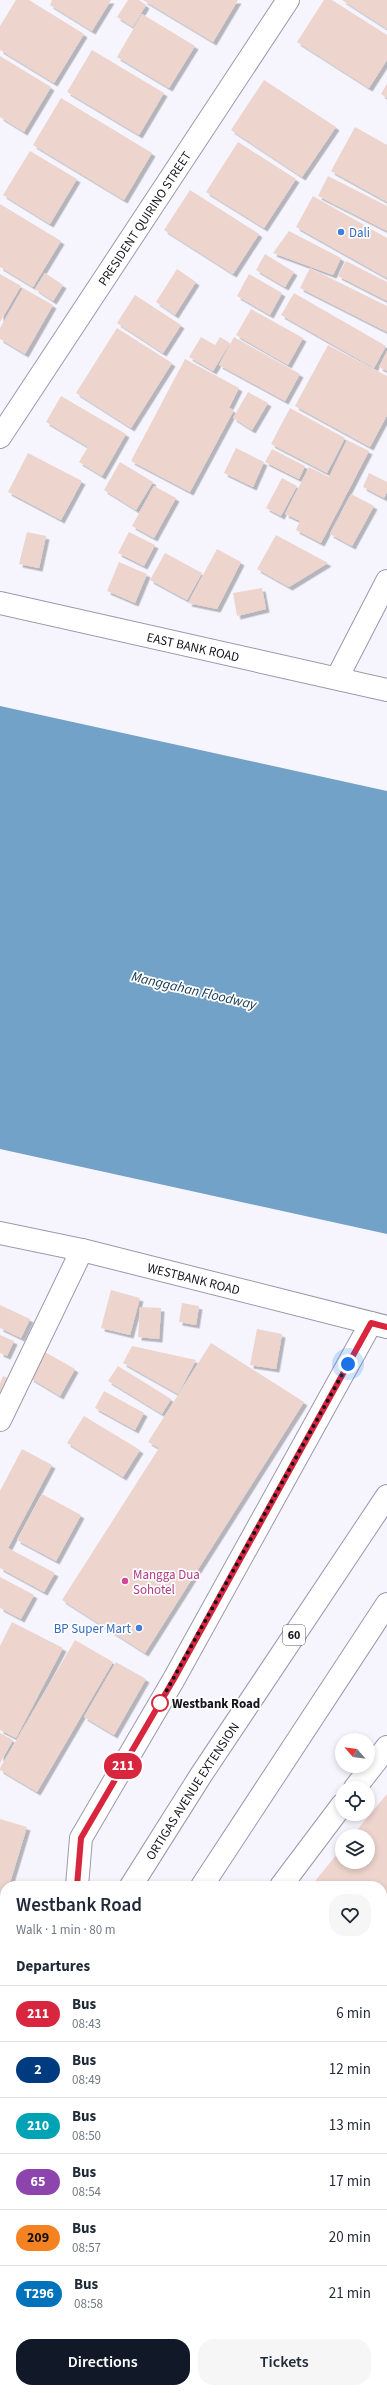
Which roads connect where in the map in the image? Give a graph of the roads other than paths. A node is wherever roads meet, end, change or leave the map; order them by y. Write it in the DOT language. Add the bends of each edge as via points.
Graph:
graph roads {
  1 [pos="288,0"];
  2 [pos="0,437"];
  3 [pos="387,581"];
  4 [pos="0,603"];
  5 [pos="337,678"];
  6 [pos="387,690"];
  7 [pos="0,1234"];
  8 [pos="82,1250"];
  9 [pos="379,1325"];
  10 [pos="0,1420"];
  11 [pos="387,1496"];
  12 [pos="387,1604"];
  13 [pos="387,1747"];
  14 [pos="360,1781"];
  15 [pos="335,1814"];
  16 [pos="77,1881"];
  17 [pos="133,1881"];
  18 [pos="205,1881"];
  19 [pos="285,1881"];
  1 -- 2 [label="main road, PRESIDENT QUIRINO STREET"];
  3 -- 5 [label="main road"];
  4 -- 5 [label="main road, EAST BANK ROAD"];
  5 -- 6 [label="main road, EAST BANK ROAD"];
  7 -- 8 [label="main road, WESTBANK ROAD"];
  8 -- 9 [label="main road, WESTBANK ROAD"];
  8 -- 10 [label="main road"];
  9 -- 16 [label="main road" via="81,1838"];
  11 -- 17 [label="main road, ORTIGAS AVENUE EXTENSION / 60" via="201,1774"];
  12 -- 18 [label="main road"];
  13 -- 14 [label="main road"];
  15 -- 19 [label="main road"];
}
